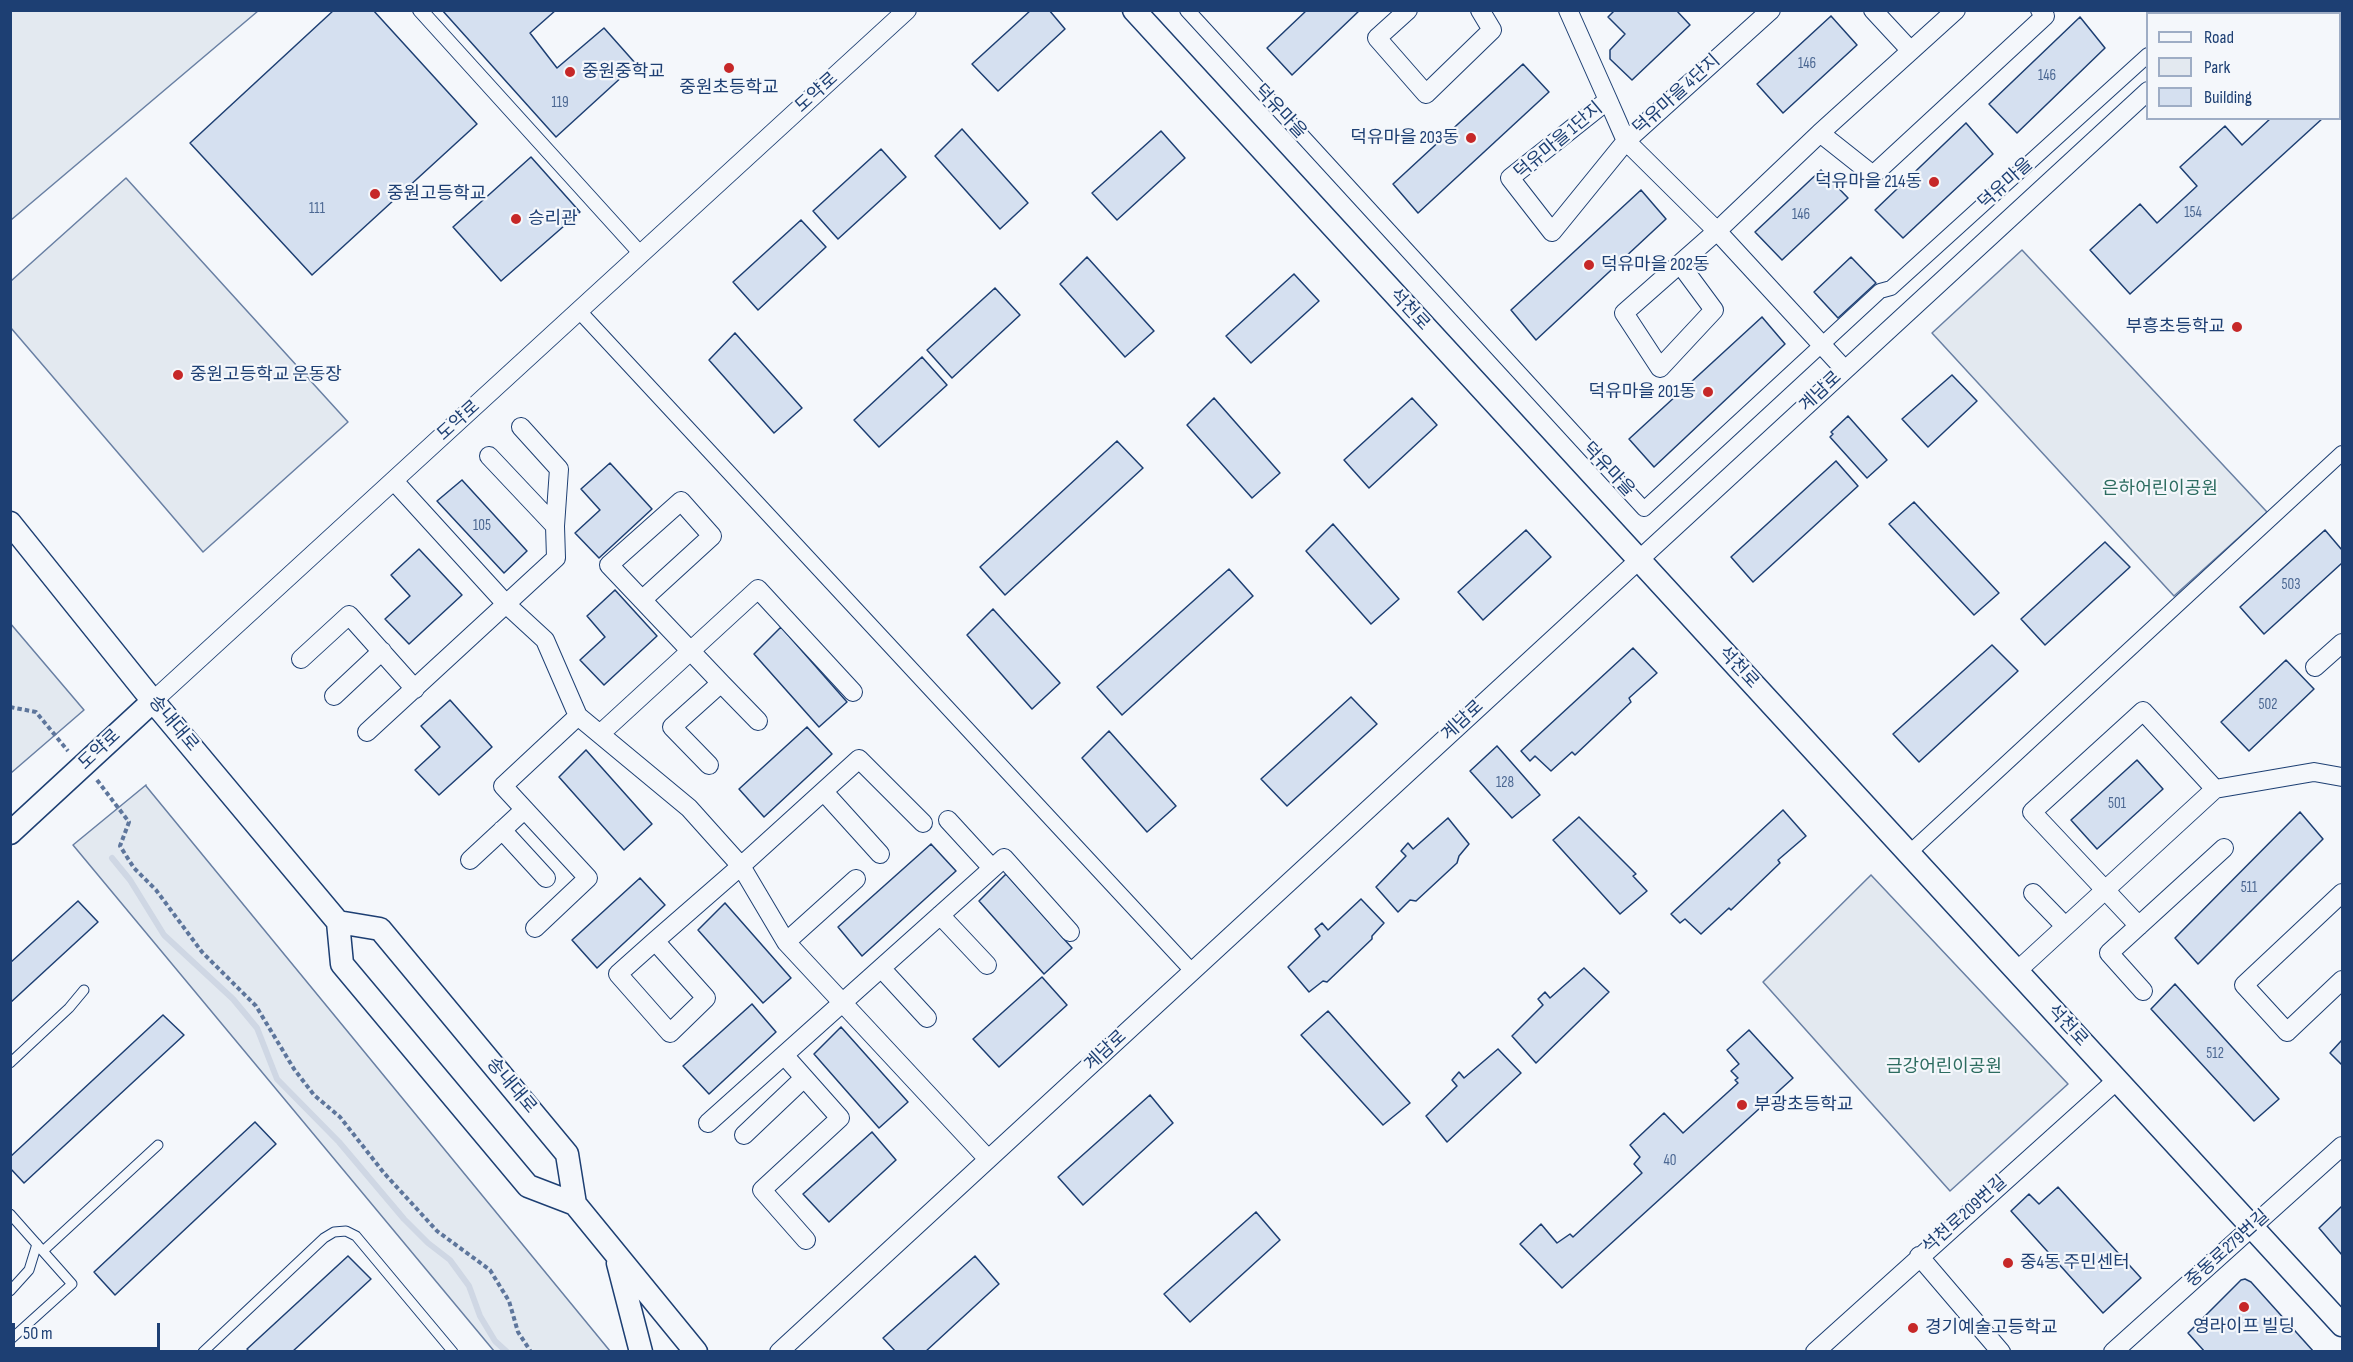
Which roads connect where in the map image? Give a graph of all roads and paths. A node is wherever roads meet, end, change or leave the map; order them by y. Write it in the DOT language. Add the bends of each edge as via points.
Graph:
graph roads {
  1 [pos="420,10"];
  2 [pos="907,10"];
  3 [pos="1134,10"];
  4 [pos="1187,10"];
  5 [pos="1408,10"];
  6 [pos="1480,10"];
  7 [pos="1568,10"];
  8 [pos="1771,10"];
  9 [pos="1956,10"];
  10 [pos="2040,10"];
  11 [pos="1878,16"];
  12 [pos="1911,51"];
  13 [pos="2146,57"];
  14 [pos="2146,93"];
  15 [pos="1608,100"];
  16 [pos="1820,133"];
  17 [pos="1626,141"];
  18 [pos="1717,231"];
  19 [pos="641,255"];
  20 [pos="1680,264"];
  21 [pos="579,311"];
  22 [pos="1821,345"];
  23 [pos="1845,370"];
  24 [pos="521,427"];
  25 [pos="2343,453"];
  26 [pos="489,456"];
  27 [pos="394,481"];
  28 [pos="10,523"];
  29 [pos="555,526"];
  30 [pos="1639,560"];
  31 [pos="642,600"];
  32 [pos="507,605"];
  33 [pos="2343,643"];
  34 [pos="382,651"];
  35 [pos="690,651"];
  36 [pos="301,659"];
  37 [pos="2315,667"];
  38 [pos="721,684"];
  39 [pos="415,689"];
  40 [pos="853,692"];
  41 [pos="334,696"];
  42 [pos="153,701"];
  43 [pos="10,707"];
  44 [pos="578,716"];
  45 [pos="758,721"];
  46 [pos="367,732"];
  47 [pos="600,734"];
  48 [pos="85,764"];
  49 [pos="708,765"];
  50 [pos="2343,777"];
  51 [pos="2215,789"];
  52 [pos="824,792"];
  53 [pos="524,810"];
  54 [pos="948,820"];
  55 [pos="923,823"];
  56 [pos="502,830"];
  57 [pos="10,833"];
  58 [pos="2224,848"];
  59 [pos="1909,853"];
  60 [pos="879,854"];
  61 [pos="470,860"];
  62 [pos="741,866"];
  63 [pos="992,868"];
  64 [pos="546,879"];
  65 [pos="856,879"];
  66 [pos="2105,890"];
  67 [pos="2033,893"];
  68 [pos="2343,893"];
  69 [pos="940,915"];
  70 [pos="338,922"];
  71 [pos="2065,926"];
  72 [pos="2139,926"];
  73 [pos="535,928"];
  74 [pos="1070,932"];
  75 [pos="655,941"];
  76 [pos="786,942"];
  77 [pos="987,965"];
  78 [pos="880,968"];
  79 [pos="1192,971"];
  80 [pos="2017,971"];
  81 [pos="2343,980"];
  82 [pos="84,990"];
  83 [pos="2143,990"];
  84 [pos="842,1003"];
  85 [pos="927,1018"];
  86 [pos="784,1055"];
  87 [pos="10,1063"];
  88 [pos="804,1078"];
  89 [pos="2117,1080"];
  90 [pos="708,1123"];
  91 [pos="744,1135"];
  92 [pos="158,1145"];
  93 [pos="2343,1146"];
  94 [pos="988,1159"];
  95 [pos="574,1204"];
  96 [pos="10,1214"];
  97 [pos="2253,1227"];
  98 [pos="806,1240"];
  99 [pos="40,1247"];
  100 [pos="615,1255"];
  101 [pos="1919,1256"];
  102 [pos="10,1292"];
  103 [pos="2343,1325"];
  104 [pos="10,1340"];
  105 [pos="203,1352"];
  106 [pos="453,1352"];
  107 [pos="531,1352"];
  108 [pos="640,1352"];
  109 [pos="696,1352"];
  110 [pos="779,1352"];
  111 [pos="1815,1352"];
  112 [pos="2001,1352"];
  113 [pos="2113,1352"];
  1 -- 19 [label="street"];
  2 -- 19 [label="street, 도약로"];
  3 -- 30 [label="street, 석천로"];
  4 -- 22 [label="street, 덕유마을" via="1644,509"];
  5 -- 6 [label="street" via="1377,38 1426,94 1492,30"];
  7 -- 15 [label="street"];
  8 -- 17 [label="street, 덕유마을 4단지"];
  9 -- 12 [label="street"];
  10 -- 16 [label="street" via="2045,16 1873,175"];
  11 -- 12 [label="street"];
  12 -- 16 [label="street"];
  13 -- 22 [label="street, 덕유마을" via="1891,288 1880,291"];
  14 -- 23 [label="street, 계남로"];
  15 -- 17 [label="street"];
  15 -- 17 [label="street, 덕유마을 1단지" via="1510,178 1551,232"];
  16 -- 18 [label="street"];
  17 -- 18 [label="street, 덕유마을 4단지"];
  18 -- 20 [label="street"];
  18 -- 22 [label="street, 덕유마을 4단지"];
  19 -- 21 [label="street, 도약로"];
  20 -- 20 [label="street" via="1624,313 1660,368 1714,310"];
  21 -- 27 [label="street, 도약로"];
  21 -- 79 [label="street"];
  22 -- 23 [label="street, 덕유마을 4단지"];
  23 -- 30 [label="street, 계남로"];
  24 -- 29 [label="street" via="559,469"];
  25 -- 59 [label="street"];
  26 -- 29 [label="street"];
  27 -- 32 [label="street"];
  27 -- 42 [label="street, 도약로"];
  28 -- 42 [label="street, 송내대로"];
  29 -- 32 [label="street" via="556,558"];
  30 -- 59 [label="street, 석천로"];
  30 -- 79 [label="street, 계남로"];
  31 -- 31 [label="street" via="609,565 681,501 712,536"];
  31 -- 35 [label="street"];
  32 -- 39 [label="street"];
  32 -- 44 [label="street" via="545,640"];
  33 -- 37 [label="street"];
  34 -- 36 [label="street" via="349,615"];
  34 -- 39 [label="street"];
  34 -- 41 [label="street"];
  35 -- 38 [label="street"];
  35 -- 40 [label="street" via="758,589"];
  35 -- 47 [label="street"];
  38 -- 45 [label="street"];
  38 -- 49 [label="street" via="672,727"];
  39 -- 46 [label="street"];
  42 -- 48 [label="street, 도약로"];
  42 -- 70 [label="street, 송내대로"];
  43 -- 48 [label="path" via="36,712 64,748"];
  44 -- 47 [label="street"];
  44 -- 53 [label="street" via="503,786"];
  47 -- 62 [label="street" via="689,808"];
  48 -- 57 [label="street, 도약로"];
  48 -- 107 [label="path" via="129,822 120,846 134,868 156,890 202,952 256,1006 314,1095 340,1117 437,1231 490,1270 509,1301 518,1332"];
  50 -- 51 [label="street" via="2314,772"];
  51 -- 66 [label="street"];
  51 -- 66 [label="street" via="2144,711 2032,812"];
  52 -- 55 [label="street" via="859,759"];
  52 -- 60 [label="street"];
  52 -- 62 [label="street"];
  53 -- 56 [label="street"];
  53 -- 73 [label="street" via="588,878"];
  54 -- 63 [label="street"];
  56 -- 61 [label="street"];
  56 -- 64 [label="street"];
  58 -- 72 [label="street"];
  59 -- 80 [label="street, 석천로"];
  62 -- 75 [label="street"];
  62 -- 76 [label="street"];
  63 -- 69 [label="street"];
  63 -- 74 [label="street" via="1004,858"];
  65 -- 76 [label="street"];
  66 -- 71 [label="street"];
  66 -- 72 [label="street"];
  67 -- 71 [label="street"];
  68 -- 81 [label="street" via="2244,985 2287,1032"];
  69 -- 77 [label="street"];
  69 -- 78 [label="street"];
  70 -- 95 [label="street" via="342,964 528,1186"];
  70 -- 95 [label="street, 송내대로" via="380,930 387,938 567,1154"];
  71 -- 80 [label="street"];
  72 -- 83 [label="street" via="2109,953"];
  75 -- 75 [label="street" via="706,998 670,1033 618,974"];
  76 -- 84 [label="street"];
  78 -- 84 [label="street"];
  78 -- 85 [label="street"];
  79 -- 94 [label="street, 계남로"];
  80 -- 89 [label="street, 석천로"];
  82 -- 87 [label="lane"];
  84 -- 86 [label="street"];
  84 -- 94 [label="street"];
  86 -- 88 [label="street"];
  86 -- 90 [label="street"];
  88 -- 91 [label="street"];
  88 -- 98 [label="street" via="840,1118 762,1190"];
  89 -- 97 [label="street, 석천로"];
  89 -- 101 [label="street, 석천로209번길"];
  92 -- 99 [label="lane"];
  93 -- 97 [label="street, 중동로279번길"];
  94 -- 110 [label="street, 계남로"];
  95 -- 100 [label="street"];
  96 -- 99 [label="lane"];
  97 -- 103 [label="street, 석천로"];
  97 -- 113 [label="street, 중동로279번길"];
  99 -- 102 [label="lane" via="30,1270"];
  99 -- 104 [label="lane" via="72,1284"];
  100 -- 108 [label="street"];
  100 -- 109 [label="street"];
  101 -- 111 [label="street, 석천로209번길"];
  101 -- 112 [label="street"];
  105 -- 106 [label="lane" via="324,1238 346,1231 356,1236"];
}
